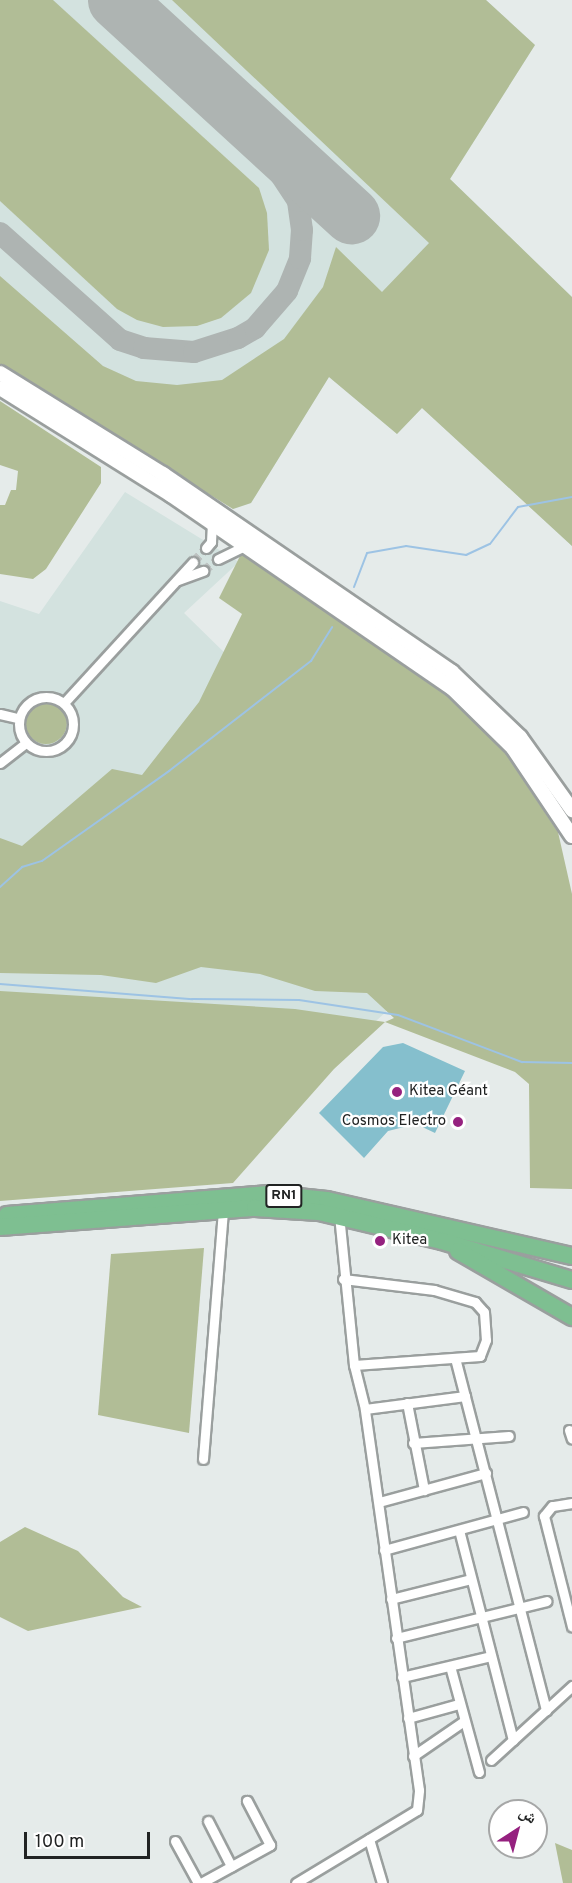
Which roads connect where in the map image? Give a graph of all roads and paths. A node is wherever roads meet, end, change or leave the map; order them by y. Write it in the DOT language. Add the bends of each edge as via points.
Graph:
graph roads {
  1 [pos="0,373"];
  2 [pos="0,388"];
  3 [pos="118,454"];
  4 [pos="131,462"];
  5 [pos="212,524"];
  6 [pos="238,543"];
  7 [pos="218,559"];
  8 [pos="193,562"];
  9 [pos="203,571"];
  10 [pos="178,580"];
  11 [pos="64,703"];
  12 [pos="0,714"];
  13 [pos="18,718"];
  14 [pos="26,742"];
  15 [pos="0,763"];
  16 [pos="572,810"];
  17 [pos="572,836"];
  18 [pos="223,1210"];
  19 [pos="0,1216"];
  20 [pos="339,1216"];
  21 [pos="0,1227"];
  22 [pos="442,1241"];
  23 [pos="569,1254"];
  24 [pos="343,1279"];
  25 [pos="572,1280"];
  26 [pos="572,1317"];
  27 [pos="455,1358"];
  28 [pos="354,1365"];
  29 [pos="465,1396"];
  30 [pos="407,1403"];
  31 [pos="365,1409"];
  32 [pos="509,1436"];
  33 [pos="477,1438"];
  34 [pos="413,1443"];
  35 [pos="203,1459"];
  36 [pos="486,1473"];
  37 [pos="424,1490"];
  38 [pos="378,1502"];
  39 [pos="572,1503"];
  40 [pos="523,1512"];
  41 [pos="499,1519"];
  42 [pos="459,1530"];
  43 [pos="384,1550"];
  44 [pos="471,1579"];
  45 [pos="391,1599"];
  46 [pos="547,1601"];
  47 [pos="521,1607"];
  48 [pos="480,1617"];
  49 [pos="572,1627"];
  50 [pos="396,1638"];
  51 [pos="490,1656"];
  52 [pos="450,1666"];
  53 [pos="402,1677"];
  54 [pos="572,1686"];
  55 [pos="459,1704"];
  56 [pos="546,1710"];
  57 [pos="408,1718"];
  58 [pos="464,1721"];
  59 [pos="513,1740"];
  60 [pos="413,1756"];
  61 [pos="492,1760"];
  62 [pos="479,1772"];
  63 [pos="247,1801"];
  64 [pos="208,1821"];
  65 [pos="369,1839"];
  66 [pos="175,1841"];
  67 [pos="231,1866"];
  68 [pos="200,1883"];
  69 [pos="296,1883"];
  70 [pos="382,1883"];
  1 -- 3 [label="street"];
  2 -- 3 [label="street"];
  3 -- 4 [label="street"];
  4 -- 5 [label="street"];
  4 -- 16 [label="street" via="452,672 520,737"];
  5 -- 6 [label="street"];
  5 -- 6 [label="street" via="208,545"];
  6 -- 7 [label="street"];
  6 -- 17 [label="street" via="418,663 468,702 526,765"];
  8 -- 10 [label="street"];
  9 -- 10 [label="street"];
  10 -- 11 [label="street"];
  11 -- 13 [label="street" via="41,696 26,704"];
  11 -- 14 [label="street" via="73,718 65,743 50,751"];
  12 -- 13 [label="street"];
  13 -- 14 [label="street"];
  14 -- 15 [label="street"];
  18 -- 20 [label="highway, RN1" via="274,1208"];
  18 -- 21 [label="highway, RN1"];
  18 -- 35 [label="street"];
  19 -- 23 [label="highway, RN1" via="269,1194 327,1200"];
  20 -- 22 [label="highway, RN1"];
  20 -- 24 [label="street"];
  22 -- 25 [label="highway, RN1"];
  22 -- 26 [label="highway"];
  24 -- 27 [label="street" via="400,1283 481,1305 483,1353"];
  24 -- 28 [label="street"];
  27 -- 28 [label="street"];
  27 -- 29 [label="street"];
  28 -- 31 [label="street"];
  29 -- 30 [label="street"];
  29 -- 33 [label="street"];
  30 -- 31 [label="street"];
  30 -- 34 [label="street"];
  31 -- 38 [label="street"];
  32 -- 33 [label="street"];
  33 -- 34 [label="street"];
  33 -- 36 [label="street"];
  34 -- 37 [label="street"];
  36 -- 37 [label="street"];
  36 -- 41 [label="street"];
  37 -- 38 [label="street"];
  38 -- 43 [label="street"];
  39 -- 49 [label="street" via="552,1506 544,1516"];
  40 -- 41 [label="street"];
  41 -- 42 [label="street"];
  41 -- 47 [label="street"];
  42 -- 43 [label="street"];
  42 -- 44 [label="street"];
  43 -- 45 [label="street"];
  44 -- 45 [label="street"];
  44 -- 48 [label="street"];
  45 -- 50 [label="street"];
  46 -- 47 [label="street"];
  47 -- 48 [label="street"];
  47 -- 56 [label="street"];
  48 -- 50 [label="street"];
  48 -- 51 [label="street"];
  50 -- 53 [label="street"];
  51 -- 52 [label="street"];
  51 -- 59 [label="street"];
  52 -- 53 [label="street"];
  52 -- 55 [label="street"];
  53 -- 57 [label="street"];
  54 -- 56 [label="street"];
  55 -- 57 [label="street"];
  55 -- 58 [label="street"];
  56 -- 59 [label="street"];
  57 -- 60 [label="street"];
  58 -- 60 [label="street"];
  58 -- 62 [label="street"];
  59 -- 61 [label="street"];
  60 -- 65 [label="street" via="417,1810"];
  63 -- 67 [label="street" via="270,1845"];
  64 -- 67 [label="street"];
  65 -- 69 [label="street"];
  65 -- 70 [label="street"];
  66 -- 68 [label="street"];
  67 -- 68 [label="street"];
}
